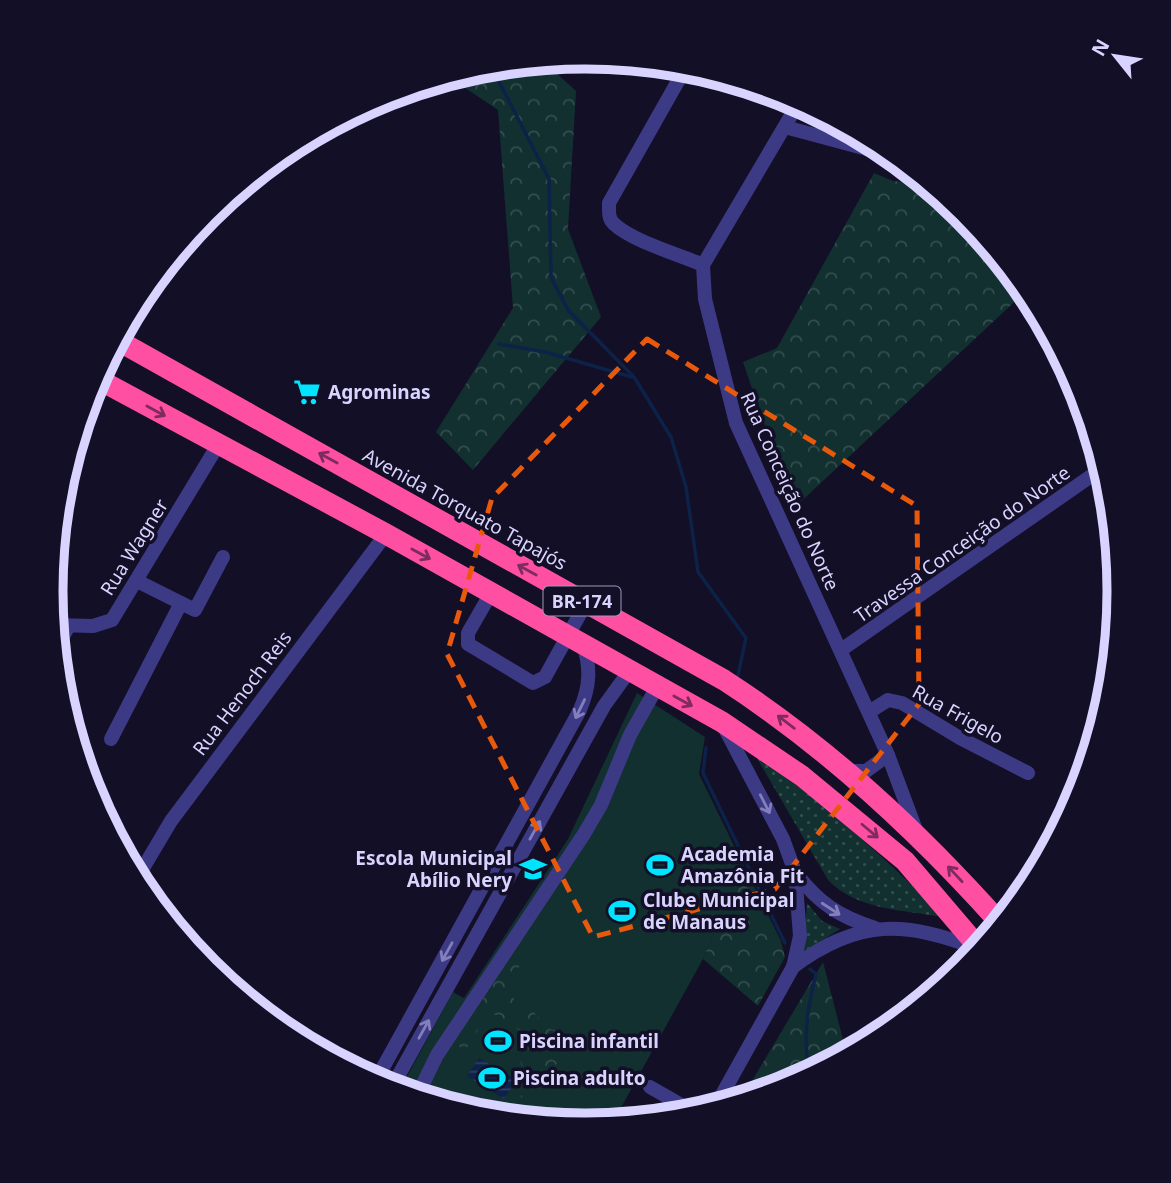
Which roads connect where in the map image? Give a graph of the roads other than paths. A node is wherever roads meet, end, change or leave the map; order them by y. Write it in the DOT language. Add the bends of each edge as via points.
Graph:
graph roads {
  1 [pos="680,78"];
  2 [pos="793,113"];
  3 [pos="785,127"];
  4 [pos="860,147"];
  5 [pos="703,265"];
  6 [pos="125,345"];
  7 [pos="107,384"];
  8 [pos="218,445"];
  9 [pos="1094,474"];
  10 [pos="386,534"];
  11 [pos="223,557"];
  12 [pos="137,581"];
  13 [pos="491,593"];
  14 [pos="181,603"];
  15 [pos="586,603"];
  16 [pos="64,626"];
  17 [pos="69,626"];
  18 [pos="65,633"];
  19 [pos="576,640"];
  20 [pos="841,650"];
  21 [pos="630,670"];
  22 [pos="657,687"];
  23 [pos="869,712"];
  24 [pos="722,722"];
  25 [pos="111,739"];
  26 [pos="888,755"];
  27 [pos="847,771"];
  28 [pos="1028,773"];
  29 [pos="540,782"];
  30 [pos="557,791"];
  31 [pos="917,833"];
  32 [pos="143,869"];
  33 [pos="795,872"];
  34 [pos="469,912"];
  35 [pos="994,917"];
  36 [pos="485,920"];
  37 [pos="879,929"];
  38 [pos="973,941"];
  39 [pos="970,945"];
  40 [pos="793,967"];
  41 [pos="396,1045"];
  42 [pos="411,1054"];
  43 [pos="381,1072"];
  44 [pos="397,1078"];
  45 [pos="421,1087"];
  46 [pos="650,1087"];
  47 [pos="721,1096"];
  48 [pos="681,1105"];
  1 -- 5 [label="street" via="609,203 608,215 613,223"];
  2 -- 3 [label="street"];
  3 -- 4 [label="street"];
  3 -- 5 [label="street"];
  5 -- 20 [label="street, Rua Conceição do Norte" via="705,299 736,423"];
  15 -- 6 [label="highway, Avenida Torquato Tapajós / BR-174, one-way"];
  7 -- 8 [label="highway, BR-174, one-way"];
  8 -- 10 [label="highway, BR-174"];
  8 -- 12 [label="street, Rua Wagner"];
  9 -- 20 [label="street, Travessa Conceição do Norte"];
  10 -- 13 [label="highway, BR-174, one-way"];
  10 -- 32 [label="street, Rua Henoch Reis" via="171,821"];
  11 -- 14 [label="street" via="195,610"];
  12 -- 14 [label="street"];
  12 -- 17 [label="street, Rua Wagner" via="112,620"];
  13 -- 19 [label="highway, BR-174"];
  13 -- 19 [label="street" via="468,633 468,644 528,682 545,677"];
  14 -- 25 [label="street"];
  15 -- 19 [label="street"];
  27 -- 15 [label="highway, Avenida Torquato Tapajós / BR-174, one-way" via="783,718 724,680"];
  16 -- 17 [label="street, Rua Wagner"];
  17 -- 18 [label="street"];
  19 -- 21 [label="highway, BR-174"];
  19 -- 29 [label="street, one-way" via="589,663 586,695"];
  20 -- 23 [label="street, Rua Conceição do Norte"];
  21 -- 22 [label="highway, BR-174"];
  21 -- 30 [label="street" via="604,706"];
  22 -- 24 [label="highway, BR-174, one-way"];
  22 -- 45 [label="street" via="590,824 437,1055"];
  23 -- 26 [label="street, Rua Conceição do Norte"];
  23 -- 28 [label="street, Rua Frigelo" via="888,700 902,703"];
  24 -- 33 [label="street, one-way" via="783,839"];
  24 -- 38 [label="highway, BR-174, one-way" via="802,776 905,861"];
  26 -- 27 [label="street" via="866,771"];
  26 -- 31 [label="street, Rua Conceição do Norte"];
  27 -- 31 [label="highway, Avenida Torquato Tapajós / BR-174"];
  29 -- 30 [label="street"];
  29 -- 34 [label="street"];
  36 -- 30 [label="street, one-way"];
  35 -- 31 [label="highway, Avenida Torquato Tapajós / BR-174, one-way"];
  33 -- 37 [label="street, one-way" via="823,905"];
  33 -- 40 [label="street" via="800,936"];
  34 -- 36 [label="street"];
  34 -- 41 [label="street, one-way"];
  42 -- 36 [label="street, one-way"];
  37 -- 39 [label="street" via="940,934"];
  37 -- 40 [label="street" via="823,945"];
  40 -- 47 [label="street"];
  41 -- 42 [label="street"];
  41 -- 43 [label="street"];
  42 -- 44 [label="street"];
  46 -- 48 [label="street"];
}
